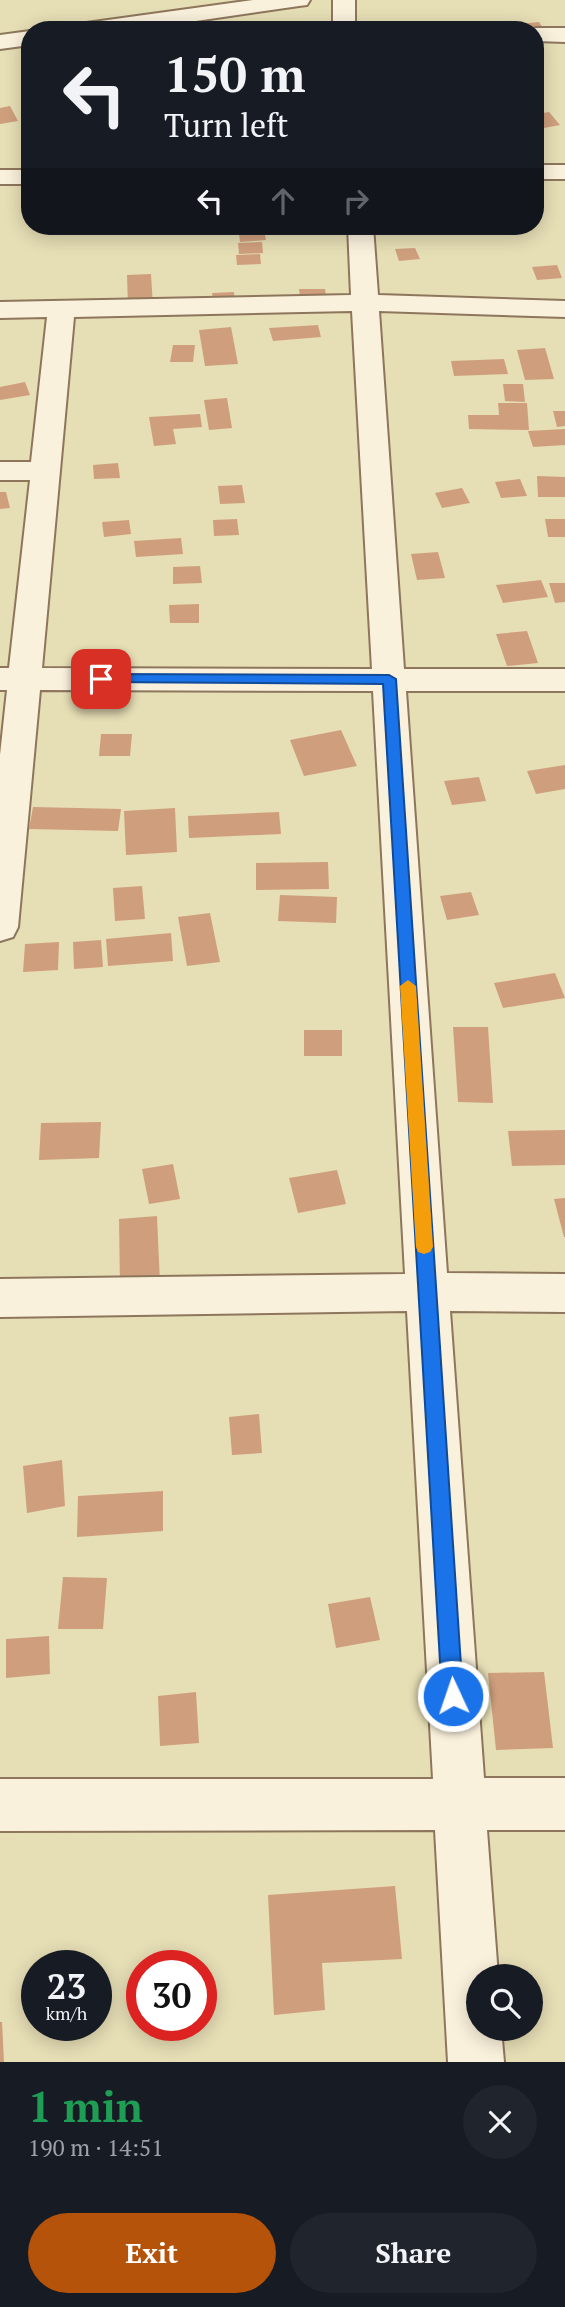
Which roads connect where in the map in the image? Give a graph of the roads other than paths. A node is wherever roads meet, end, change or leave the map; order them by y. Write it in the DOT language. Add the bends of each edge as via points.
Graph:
graph roads {
  1 [pos="299,0"];
  2 [pos="344,0"];
  3 [pos="150,21"];
  4 [pos="344,21"];
  5 [pos="544,35"];
  6 [pos="565,35"];
  7 [pos="21,39"];
  8 [pos="0,42"];
  9 [pos="544,172"];
  10 [pos="565,172"];
  11 [pos="0,177"];
  12 [pos="21,177"];
  13 [pos="361,235"];
  14 [pos="366,303"];
  15 [pos="565,309"];
  16 [pos="0,310"];
  17 [pos="61,310"];
  18 [pos="0,471"];
  19 [pos="44,471"];
  20 [pos="11,679"];
  21 [pos="389,679"];
  22 [pos="565,680"];
  23 [pos="0,927"];
  24 [pos="427,1292"];
  25 [pos="565,1293"];
  26 [pos="0,1298"];
  27 [pos="460,1804"];
  28 [pos="565,1804"];
  29 [pos="0,1805"];
  30 [pos="476,2062"];
  1 -- 3 [label="street"];
  2 -- 4 [label="street"];
  5 -- 6 [label="street"];
  7 -- 8 [label="street"];
  9 -- 10 [label="street"];
  11 -- 12 [label="street"];
  13 -- 14 [label="street"];
  14 -- 15 [label="street"];
  14 -- 17 [label="street"];
  14 -- 21 [label="street"];
  16 -- 17 [label="street"];
  17 -- 19 [label="street"];
  18 -- 19 [label="street"];
  19 -- 20 [label="street"];
  20 -- 21 [label="street"];
  20 -- 23 [label="street"];
  21 -- 22 [label="street"];
  21 -- 24 [label="street"];
  24 -- 25 [label="street"];
  24 -- 26 [label="street"];
  24 -- 27 [label="street"];
  27 -- 28 [label="street"];
  27 -- 29 [label="street"];
  27 -- 30 [label="street"];
}
